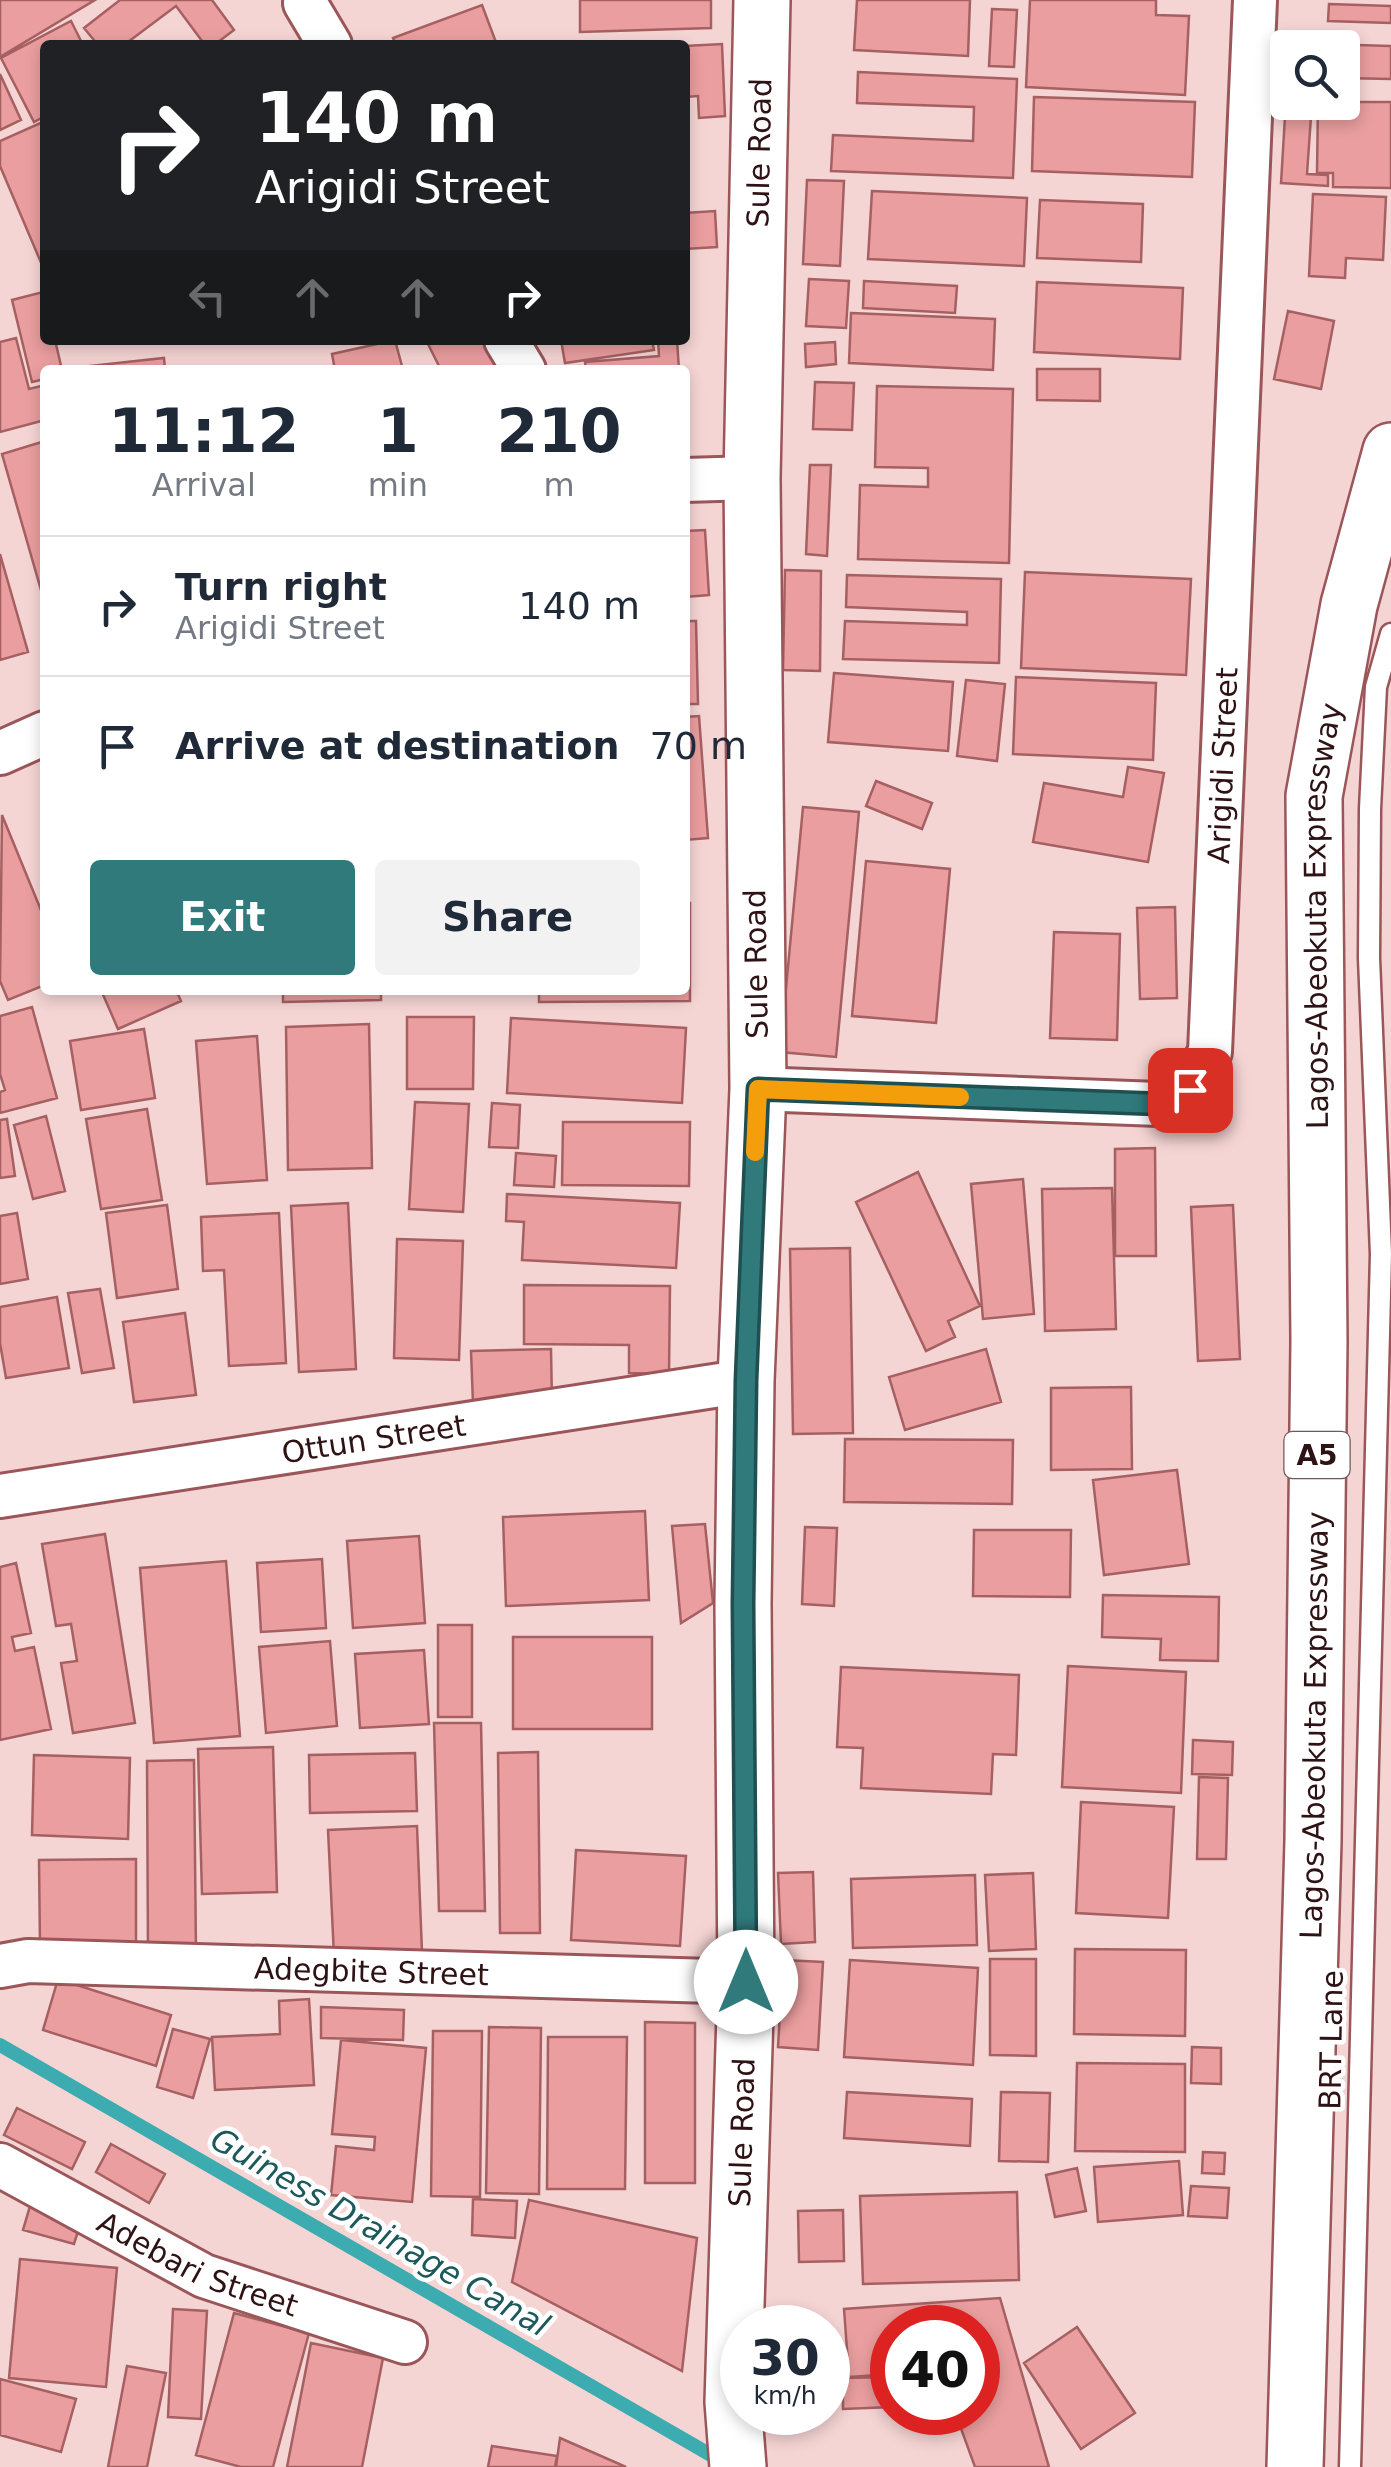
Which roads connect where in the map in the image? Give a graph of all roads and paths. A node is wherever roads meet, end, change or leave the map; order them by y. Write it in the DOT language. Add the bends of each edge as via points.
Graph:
graph roads {
  1 [pos="762,0"];
  2 [pos="1255,0"];
  3 [pos="305,3"];
  4 [pos="327,40"];
  5 [pos="1391,451"];
  6 [pos="752,478"];
  7 [pos="690,480"];
  8 [pos="1391,634"];
  9 [pos="40,735"];
  10 [pos="0,753"];
  11 [pos="758,1089"];
  12 [pos="1391,1181"];
  13 [pos="1380,1254"];
  14 [pos="746,1380"];
  15 [pos="0,1496"];
  16 [pos="0,1966"];
  17 [pos="746,1982"];
  18 [pos="0,2166"];
  19 [pos="405,2342"];
  20 [pos="738,2467"];
  21 [pos="1295,2467"];
  22 [pos="1350,2467"];
  1 -- 6 [label="main road, Sule Road"];
  2 -- 11 [label="street, Arigidi Street" via="1210,1052 1190,1090 1160,1104"];
  3 -- 4 [label="street"];
  5 -- 21 [label="main road, Lagos-Abeokuta Expressway / A5" via="1349,605 1314,796 1313,1840"];
  6 -- 7 [label="street"];
  6 -- 11 [label="main road, Sule Road"];
  8 -- 13 [label="lane, BRT Lane" via="1376,687 1370,809 1368,958"];
  9 -- 10 [label="street"];
  11 -- 14 [label="main road, Sule Road"];
  12 -- 13 [label="lane, BRT Lane"];
  13 -- 22 [label="lane, BRT Lane"];
  14 -- 15 [label="street, Ottun Street"];
  14 -- 17 [label="main road, Sule Road"];
  16 -- 17 [label="street, Adegbite Street"];
  17 -- 20 [label="main road, Sule Road" via="733,2402"];
  18 -- 19 [label="street, Adebari Street" via="204,2276"];
}
